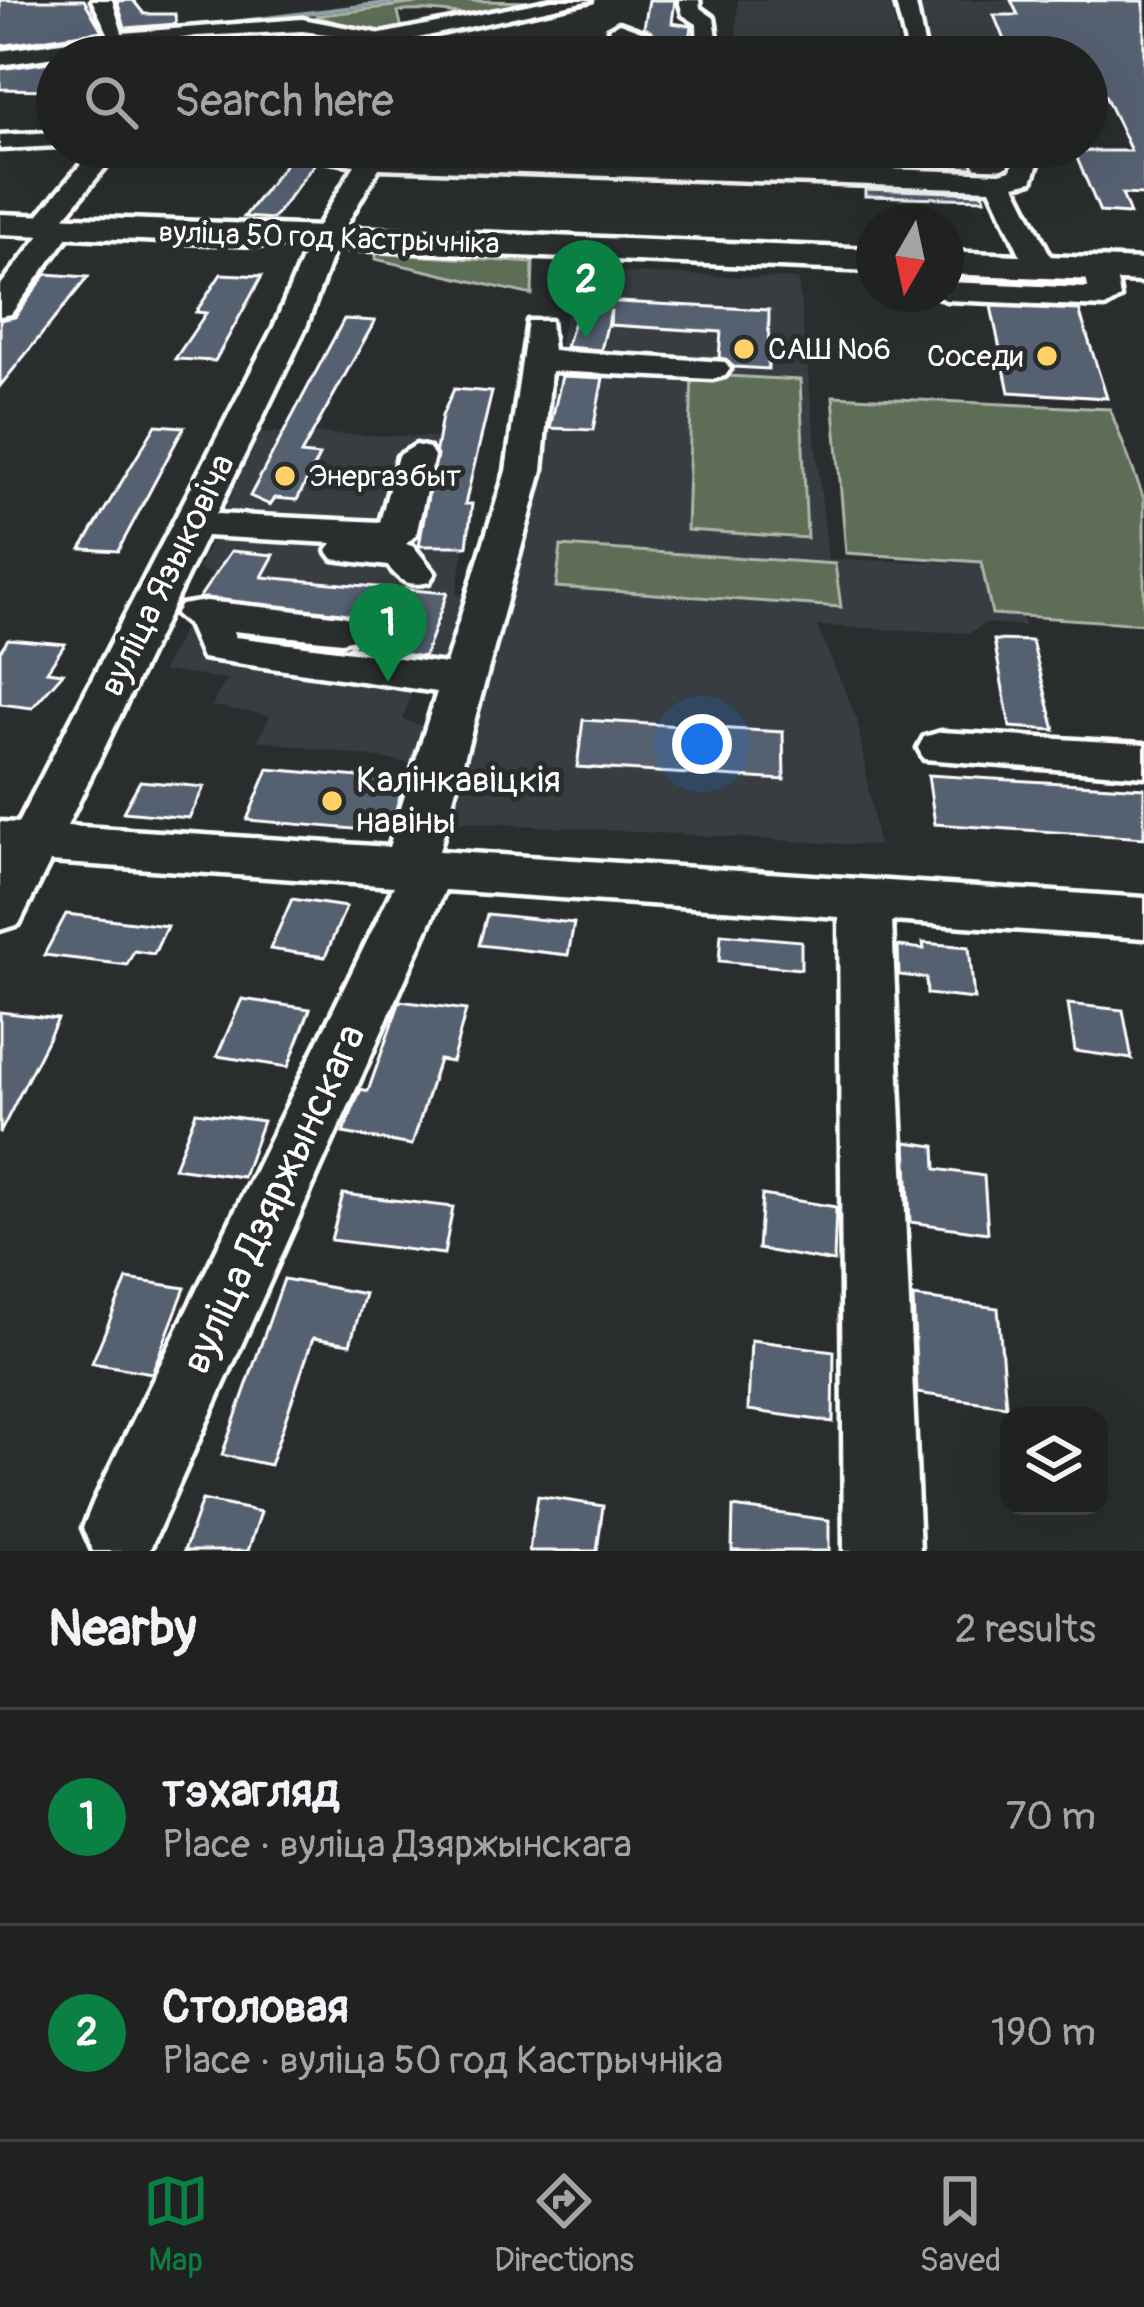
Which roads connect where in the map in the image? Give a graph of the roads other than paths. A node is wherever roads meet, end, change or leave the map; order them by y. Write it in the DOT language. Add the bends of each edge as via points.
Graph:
graph roads {
  1 [pos="102,0"];
  2 [pos="581,0"];
  3 [pos="688,0"];
  4 [pos="904,0"];
  5 [pos="333,5"];
  6 [pos="538,5"];
  7 [pos="247,7"];
  8 [pos="472,22"];
  9 [pos="620,29"];
  10 [pos="114,30"];
  11 [pos="413,34"];
  12 [pos="65,36"];
  13 [pos="191,36"];
  14 [pos="366,36"];
  15 [pos="404,36"];
  16 [pos="637,36"];
  17 [pos="708,36"];
  18 [pos="915,36"];
  19 [pos="36,40"];
  20 [pos="0,44"];
  21 [pos="36,54"];
  22 [pos="0,58"];
  23 [pos="36,141"];
  24 [pos="0,142"];
  25 [pos="94,168"];
  26 [pos="367,168"];
  27 [pos="729,168"];
  28 [pos="808,168"];
  29 [pos="1026,168"];
  30 [pos="809,174"];
  31 [pos="1000,181"];
  32 [pos="0,224"];
  33 [pos="52,227"];
  34 [pos="325,237"];
  35 [pos="856,259"];
  36 [pos="964,264"];
  37 [pos="1040,266"];
  38 [pos="1100,269"];
  39 [pos="1144,271"];
  40 [pos="964,292"];
  41 [pos="0,307"];
  42 [pos="713,369"];
  43 [pos="416,456"];
  44 [pos="190,530"];
  45 [pos="415,573"];
  46 [pos="149,612"];
  47 [pos="206,614"];
  48 [pos="342,629"];
  49 [pos="463,681"];
  50 [pos="941,748"];
  51 [pos="1144,760"];
  52 [pos="17,841"];
  53 [pos="418,869"];
  54 [pos="865,902"];
  55 [pos="0,910"];
  56 [pos="1144,918"];
  57 [pos="121,1528"];
  58 [pos="882,1551"];
  1 -- 10 [label="street"];
  2 -- 6 [label="street"];
  3 -- 17 [label="street" via="689,11 707,22"];
  4 -- 18 [label="street"];
  5 -- 7 [label="street"];
  6 -- 8 [label="street"];
  7 -- 10 [label="street"];
  8 -- 11 [label="street"];
  8 -- 11 [label="street" via="410,11"];
  9 -- 16 [label="street"];
  10 -- 12 [label="street"];
  11 -- 15 [label="street"];
  13 -- 14 [label="street" via="286,25"];
  19 -- 20 [label="street"];
  21 -- 22 [label="street"];
  23 -- 24 [label="street"];
  25 -- 33 [label="street"];
  26 -- 34 [label="street, вуліца Языковіча"];
  27 -- 30 [label="street"];
  28 -- 30 [label="street"];
  29 -- 31 [label="street"];
  30 -- 31 [label="street"];
  31 -- 37 [label="street"];
  32 -- 33 [label="main road, вуліца 50 год Кастрычніка"];
  33 -- 34 [label="main road, вуліца 50 год Кастрычніка"];
  33 -- 41 [label="street"];
  34 -- 35 [label="main road, вуліца 50 год Кастрычніка"];
  34 -- 44 [label="street, вуліца Языковіча"];
  36 -- 37 [label="main road"];
  37 -- 38 [label="main road"];
  38 -- 39 [label="main road"];
  38 -- 40 [label="street" via="1105,298"];
  42 -- 49 [label="street, вуліца Дзяржынскага" via="537,344 524,471"];
  43 -- 44 [label="street" via="396,535"];
  44 -- 45 [label="street" via="400,556"];
  44 -- 46 [label="street, вуліца Языковіча"];
  46 -- 47 [label="street"];
  46 -- 52 [label="street, вуліца Языковіча"];
  47 -- 48 [label="street"];
  47 -- 49 [label="street" via="217,648"];
  49 -- 53 [label="street, вуліца Дзяржынскага"];
  50 -- 51 [label="street"];
  52 -- 53 [label="street"];
  52 -- 55 [label="street, вуліца Языковіча"];
  53 -- 54 [label="street"];
  53 -- 57 [label="street, вуліца Дзяржынскага"];
  54 -- 56 [label="street"];
  54 -- 58 [label="street"];
}
